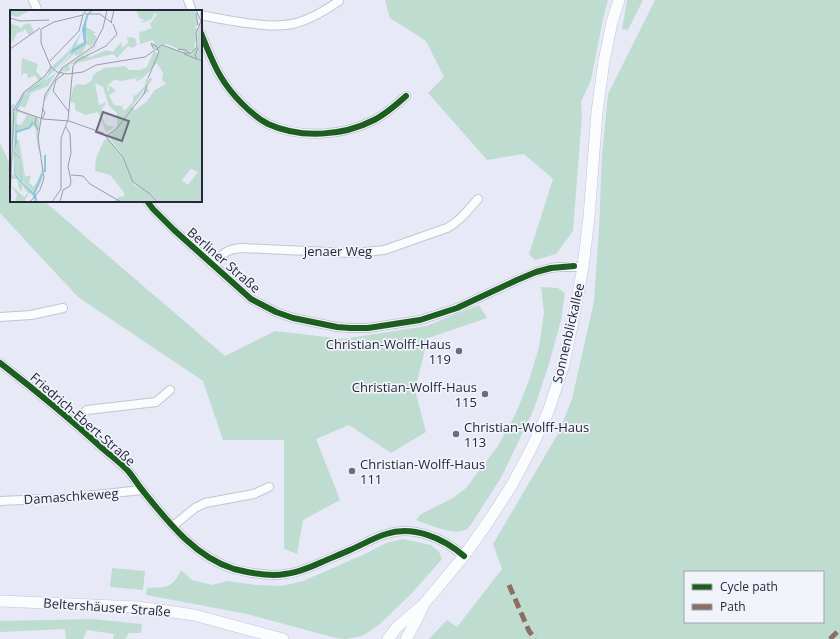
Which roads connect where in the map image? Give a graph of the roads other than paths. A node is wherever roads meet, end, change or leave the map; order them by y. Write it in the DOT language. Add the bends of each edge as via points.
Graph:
graph roads {
  1 [pos="33,0"];
  2 [pos="188,0"];
  3 [pos="619,0"];
  4 [pos="338,1"];
  5 [pos="38,10"];
  6 [pos="192,10"];
  7 [pos="202,15"];
  8 [pos="202,35"];
  9 [pos="406,96"];
  10 [pos="478,199"];
  11 [pos="148,202"];
  12 [pos="212,265"];
  13 [pos="583,267"];
  14 [pos="63,308"];
  15 [pos="0,317"];
  16 [pos="0,363"];
  17 [pos="170,390"];
  18 [pos="74,422"];
  19 [pos="269,488"];
  20 [pos="142,490"];
  21 [pos="0,501"];
  22 [pos="173,526"];
  23 [pos="464,556"];
  24 [pos="0,601"];
  25 [pos="423,605"];
  26 [pos="397,627"];
  27 [pos="283,639"];
  28 [pos="377,639"];
  29 [pos="388,639"];
  30 [pos="406,639"];
  1 -- 5 [label="street"];
  2 -- 6 [label="street"];
  3 -- 13 [label="main road, Sonnenblickallee" via="604,61 597,112"];
  4 -- 7 [label="street" via="328,9 301,21 283,25 268,26"];
  8 -- 9 [label="street" via="221,77 234,94 261,119 283,129 322,134 356,128 388,112"];
  10 -- 12 [label="street, Jenaer Weg" via="453,225 384,250 349,254 238,248 227,251"];
  11 -- 12 [label="street, Berliner Straße"];
  12 -- 13 [label="street, Berliner Straße" via="250,299 276,312 293,318 350,328 368,328 420,320 457,308 536,272 558,267"];
  13 -- 23 [label="main road, Sonnenblickallee" via="563,367 548,412 512,486"];
  14 -- 15 [label="street" via="31,315"];
  16 -- 18 [label="street, Friedrich-Ebert-Straße"];
  17 -- 18 [label="street, Friedrich-Ebert-Straße" via="156,402 87,410"];
  18 -- 20 [label="street, Friedrich-Ebert-Straße" via="129,472"];
  19 -- 22 [label="street" via="254,494 205,503"];
  20 -- 21 [label="street, Damaschkeweg" via="66,498"];
  20 -- 22 [label="street, Friedrich-Ebert-Straße"];
  22 -- 23 [label="street, Friedrich-Ebert-Straße" via="203,554 219,563 250,573 272,575 297,571 386,534 407,531 432,536"];
  23 -- 25 [label="main road, Sonnenblickallee"];
  24 -- 27 [label="main road, Beltershäuser Straße" via="144,608 194,614"];
  25 -- 26 [label="main road, Sonnenblickallee"];
  25 -- 30 [label="main road, Sonnenblickallee"];
  26 -- 28 [label="main road"];
  26 -- 29 [label="main road, Sonnenblickallee"];
}
